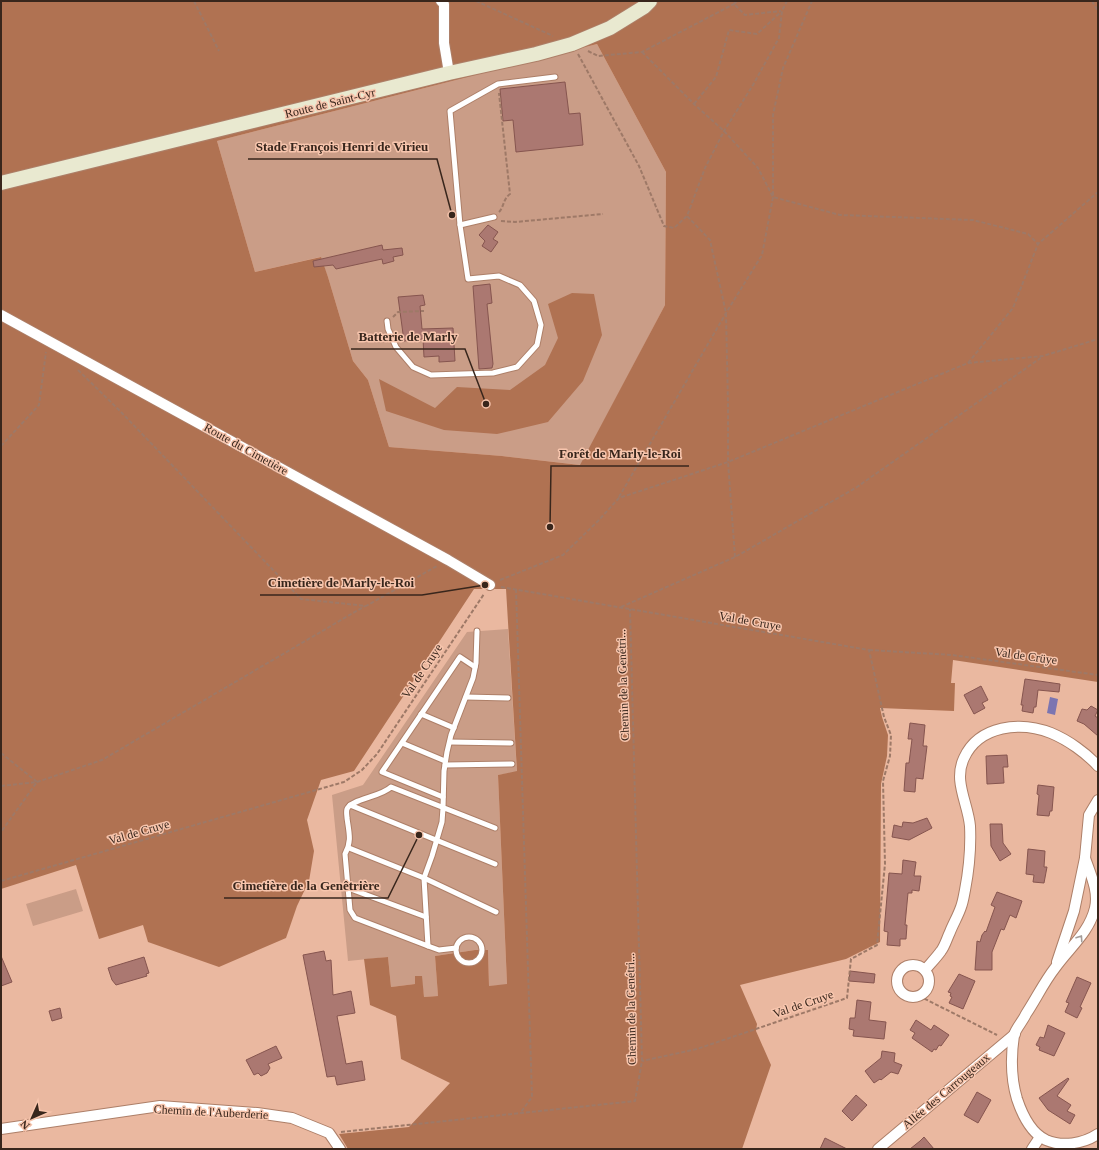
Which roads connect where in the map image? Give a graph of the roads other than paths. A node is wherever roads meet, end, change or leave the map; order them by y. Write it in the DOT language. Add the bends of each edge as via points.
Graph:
graph roads {
  1 [pos="441,1"];
  2 [pos="650,1"];
  3 [pos="449,73"];
  4 [pos="555,77"];
  5 [pos="1,183"];
  6 [pos="494,217"];
  7 [pos="460,225"];
  8 [pos="1,315"];
  9 [pos="387,321"];
  10 [pos="490,585"];
  11 [pos="477,631"];
  12 [pos="475,668"];
  13 [pos="466,697"];
  14 [pos="508,698"];
  15 [pos="421,714"];
  16 [pos="454,728"];
  17 [pos="450,742"];
  18 [pos="402,743"];
  19 [pos="511,743"];
  20 [pos="445,763"];
  21 [pos="512,764"];
  22 [pos="1098,766"];
  23 [pos="443,797"];
  24 [pos="1098,800"];
  25 [pos="350,805"];
  26 [pos="444,808"];
  27 [pos="495,828"];
  28 [pos="437,840"];
  29 [pos="349,848"];
  30 [pos="1085,858"];
  31 [pos="495,864"];
  32 [pos="424,878"];
  33 [pos="348,888"];
  34 [pos="496,912"];
  35 [pos="426,917"];
  36 [pos="428,946"];
  37 [pos="456,948"];
  38 [pos="1055,968"];
  39 [pos="925,970"];
  40 [pos="1011,1037"];
  41 [pos="1,1129"];
  42 [pos="1098,1134"];
  43 [pos="1040,1137"];
  44 [pos="1057,1146"];
  45 [pos="340,1149"];
  46 [pos="878,1149"];
  47 [pos="1032,1149"];
  1 -- 3 [label="street" via="444,4 444,43"];
  2 -- 3 [label="main road, Route de Saint-Cyr" via="610,28 572,44"];
  3 -- 5 [label="main road, Route de Saint-Cyr"];
  4 -- 7 [label="lane" via="498,84 450,111"];
  6 -- 7 [label="lane"];
  7 -- 9 [label="lane" via="468,278 499,276 520,285 534,301 540,325 537,345 517,367 493,373 430,375 413,367 396,347"];
  8 -- 10 [label="street, Route du Cimetière"];
  11 -- 12 [label="lane"];
  12 -- 13 [label="lane"];
  12 -- 15 [label="lane" via="460,657"];
  13 -- 14 [label="lane"];
  13 -- 16 [label="lane"];
  15 -- 16 [label="lane"];
  15 -- 18 [label="lane"];
  16 -- 17 [label="lane"];
  17 -- 19 [label="lane"];
  17 -- 20 [label="lane"];
  18 -- 20 [label="lane"];
  18 -- 23 [label="lane" via="382,772"];
  20 -- 21 [label="lane"];
  20 -- 23 [label="lane"];
  22 -- 39 [label="street" via="1069,742 1034,728 999,729 978,739 970,748 963,758 959,781 970,826 969,866 961,907 941,951"];
  23 -- 26 [label="lane"];
  24 -- 30 [label="street" via="1089,815"];
  25 -- 26 [label="lane" via="379,795 391,787"];
  25 -- 28 [label="lane"];
  25 -- 29 [label="lane" via="346,814 350,834"];
  26 -- 27 [label="lane"];
  26 -- 28 [label="lane"];
  28 -- 31 [label="lane"];
  28 -- 32 [label="lane"];
  29 -- 32 [label="lane"];
  29 -- 33 [label="lane" via="345,854"];
  30 -- 38 [label="street" via="1074,911"];
  38 -- 30 [label="street, one-way" via="1077,943 1090,923 1095,906 1094,886"];
  32 -- 34 [label="lane"];
  32 -- 35 [label="lane"];
  33 -- 35 [label="lane"];
  33 -- 36 [label="lane" via="350,910 356,918"];
  35 -- 36 [label="lane"];
  36 -- 37 [label="lane" via="439,950"];
  37 -- 37 [label="lane" via="458,957 469,962 477,960 482,948 478,941 471,937 463,938"];
  38 -- 40 [label="street"];
  39 -- 39 [label="street" via="929,978 927,990 919,996 907,996 898,987 897,976 905,966 916,965"];
  40 -- 43 [label="street" via="1016,1094 1026,1119"];
  40 -- 46 [label="street, Allée des Carrougeaux"];
  41 -- 45 [label="street, Chemin de l'Auberderie" via="160,1106 292,1118 330,1133"];
  42 -- 44 [label="street" via="1075,1144"];
  43 -- 44 [label="street"];
  43 -- 47 [label="street"];
}
